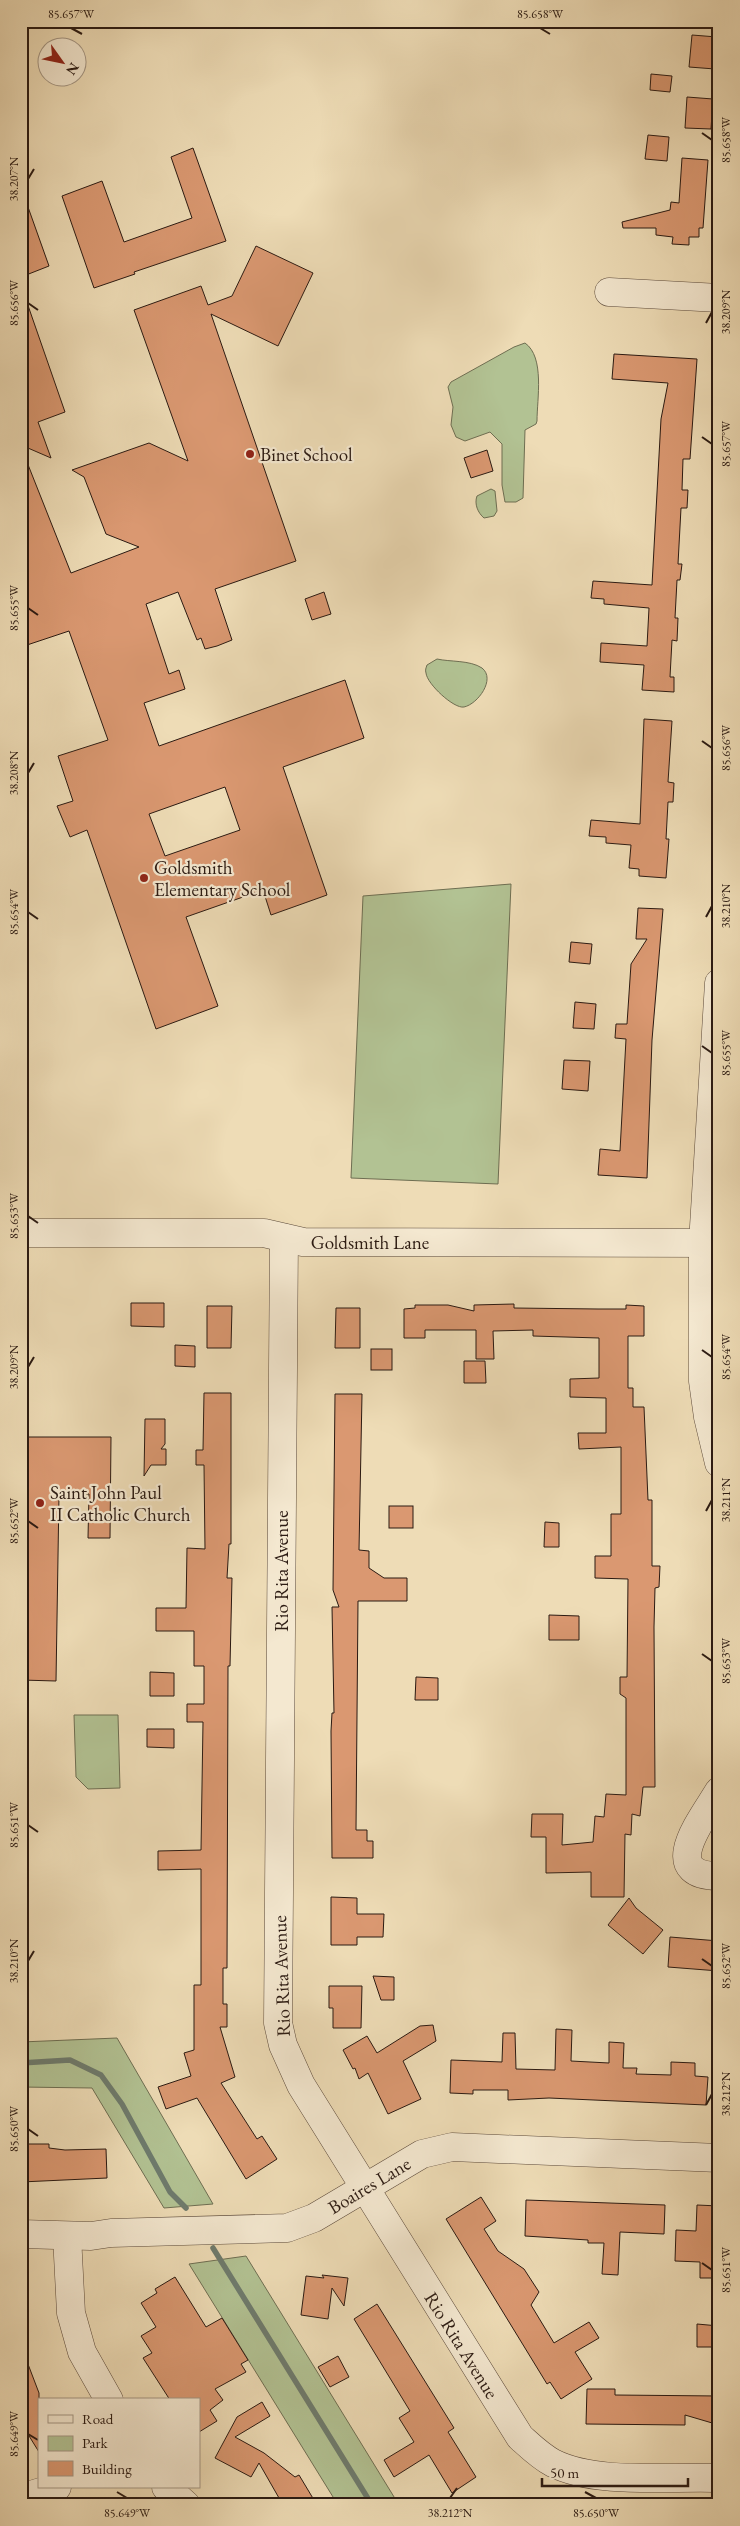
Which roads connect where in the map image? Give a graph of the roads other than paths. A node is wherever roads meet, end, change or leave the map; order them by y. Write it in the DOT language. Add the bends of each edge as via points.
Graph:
graph roads {
  1 [pos="609,292"];
  2 [pos="719,298"];
  3 [pos="719,983"];
  4 [pos="21,1233"];
  5 [pos="284,1238"];
  6 [pos="711,1243"];
  7 [pos="719,1463"];
  8 [pos="719,1791"];
  9 [pos="719,1876"];
  10 [pos="719,2158"];
  11 [pos="365,2188"];
  12 [pos="21,2234"];
  13 [pos="67,2236"];
  14 [pos="108,2398"];
  15 [pos="719,2478"];
  16 [pos="54,2488"];
  17 [pos="167,2488"];
  18 [pos="21,2498"];
  19 [pos="186,2505"];
  1 -- 2 [label="street"];
  3 -- 6 [label="street"];
  4 -- 5 [label="street, Goldsmith Lane" via="264,1233"];
  5 -- 6 [label="street, Goldsmith Lane" via="303,1242"];
  5 -- 11 [label="street, Rio Rita Avenue" via="278,2023 297,2079"];
  6 -- 7 [label="street" via="703,1381"];
  8 -- 9 [label="street" via="690,1839 686,1852 688,1866 696,1873"];
  10 -- 11 [label="street, Boaires Lane" via="452,2147 422,2154"];
  11 -- 13 [label="street, Boaires Lane" via="314,2218 287,2228"];
  11 -- 15 [label="street, Rio Rita Avenue" via="504,2413 520,2437 539,2454 570,2470 588,2474"];
  12 -- 13 [label="street, Boaires Lane"];
  13 -- 14 [label="street" via="71,2313 82,2352"];
  16 -- 18 [label="street"];
  17 -- 19 [label="street"];
}
